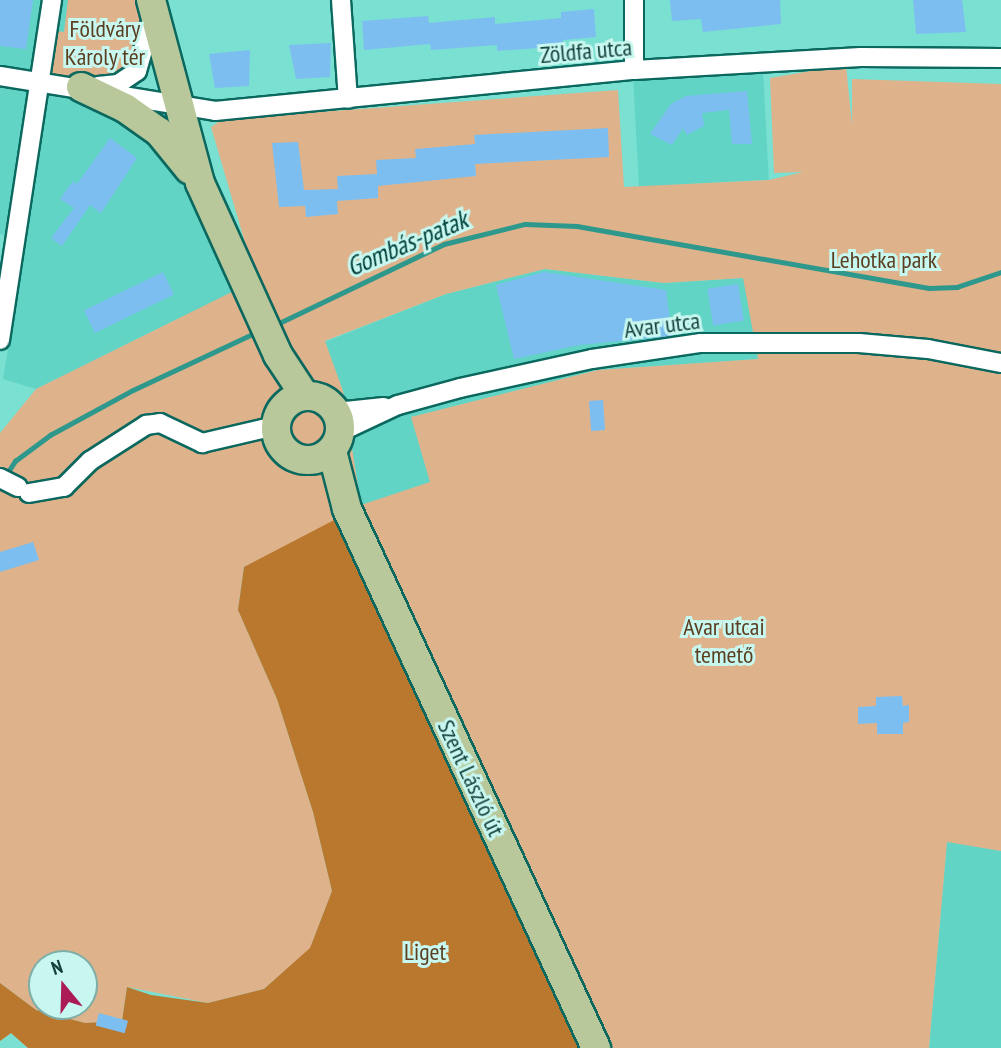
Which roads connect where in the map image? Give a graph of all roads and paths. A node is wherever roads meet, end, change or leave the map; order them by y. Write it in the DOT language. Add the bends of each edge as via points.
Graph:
graph roads {
  1 [pos="52,0"];
  2 [pos="341,0"];
  3 [pos="634,0"];
  4 [pos="152,8"];
  5 [pos="1001,58"];
  6 [pos="634,70"];
  7 [pos="0,76"];
  8 [pos="42,81"];
  9 [pos="81,87"];
  10 [pos="348,99"];
  11 [pos="176,106"];
  12 [pos="200,183"];
  13 [pos="0,340"];
  14 [pos="1001,363"];
  15 [pos="288,409"];
  16 [pos="330,439"];
  17 [pos="0,478"];
  18 [pos="596,1048"];
  1 -- 8 [label="street"];
  2 -- 10 [label="street"];
  3 -- 6 [label="street"];
  4 -- 9 [label="street" via="144,59 132,76 118,84"];
  4 -- 11 [label="main road"];
  5 -- 6 [label="street, Zöldfa utca" via="860,57"];
  6 -- 10 [label="street, Zöldfa utca"];
  7 -- 8 [label="street"];
  8 -- 9 [label="street"];
  8 -- 13 [label="street"];
  9 -- 11 [label="street, Zöldfa utca"];
  9 -- 12 [label="main road" via="125,108 159,132"];
  10 -- 11 [label="street, Zöldfa utca" via="215,111"];
  11 -- 12 [label="main road"];
  12 -- 15 [label="main road" via="278,355"];
  14 -- 16 [label="street, Avar utca" via="928,349 859,343 701,343 593,359 398,405"];
  15 -- 16 [label="main road" via="317,397"];
  15 -- 16 [label="main road" via="282,449 290,456"];
  15 -- 17 [label="street" via="202,443 160,423 146,425 90,461 64,488 23,490"];
  16 -- 18 [label="main road, Szent László út" via="347,509"];
}
